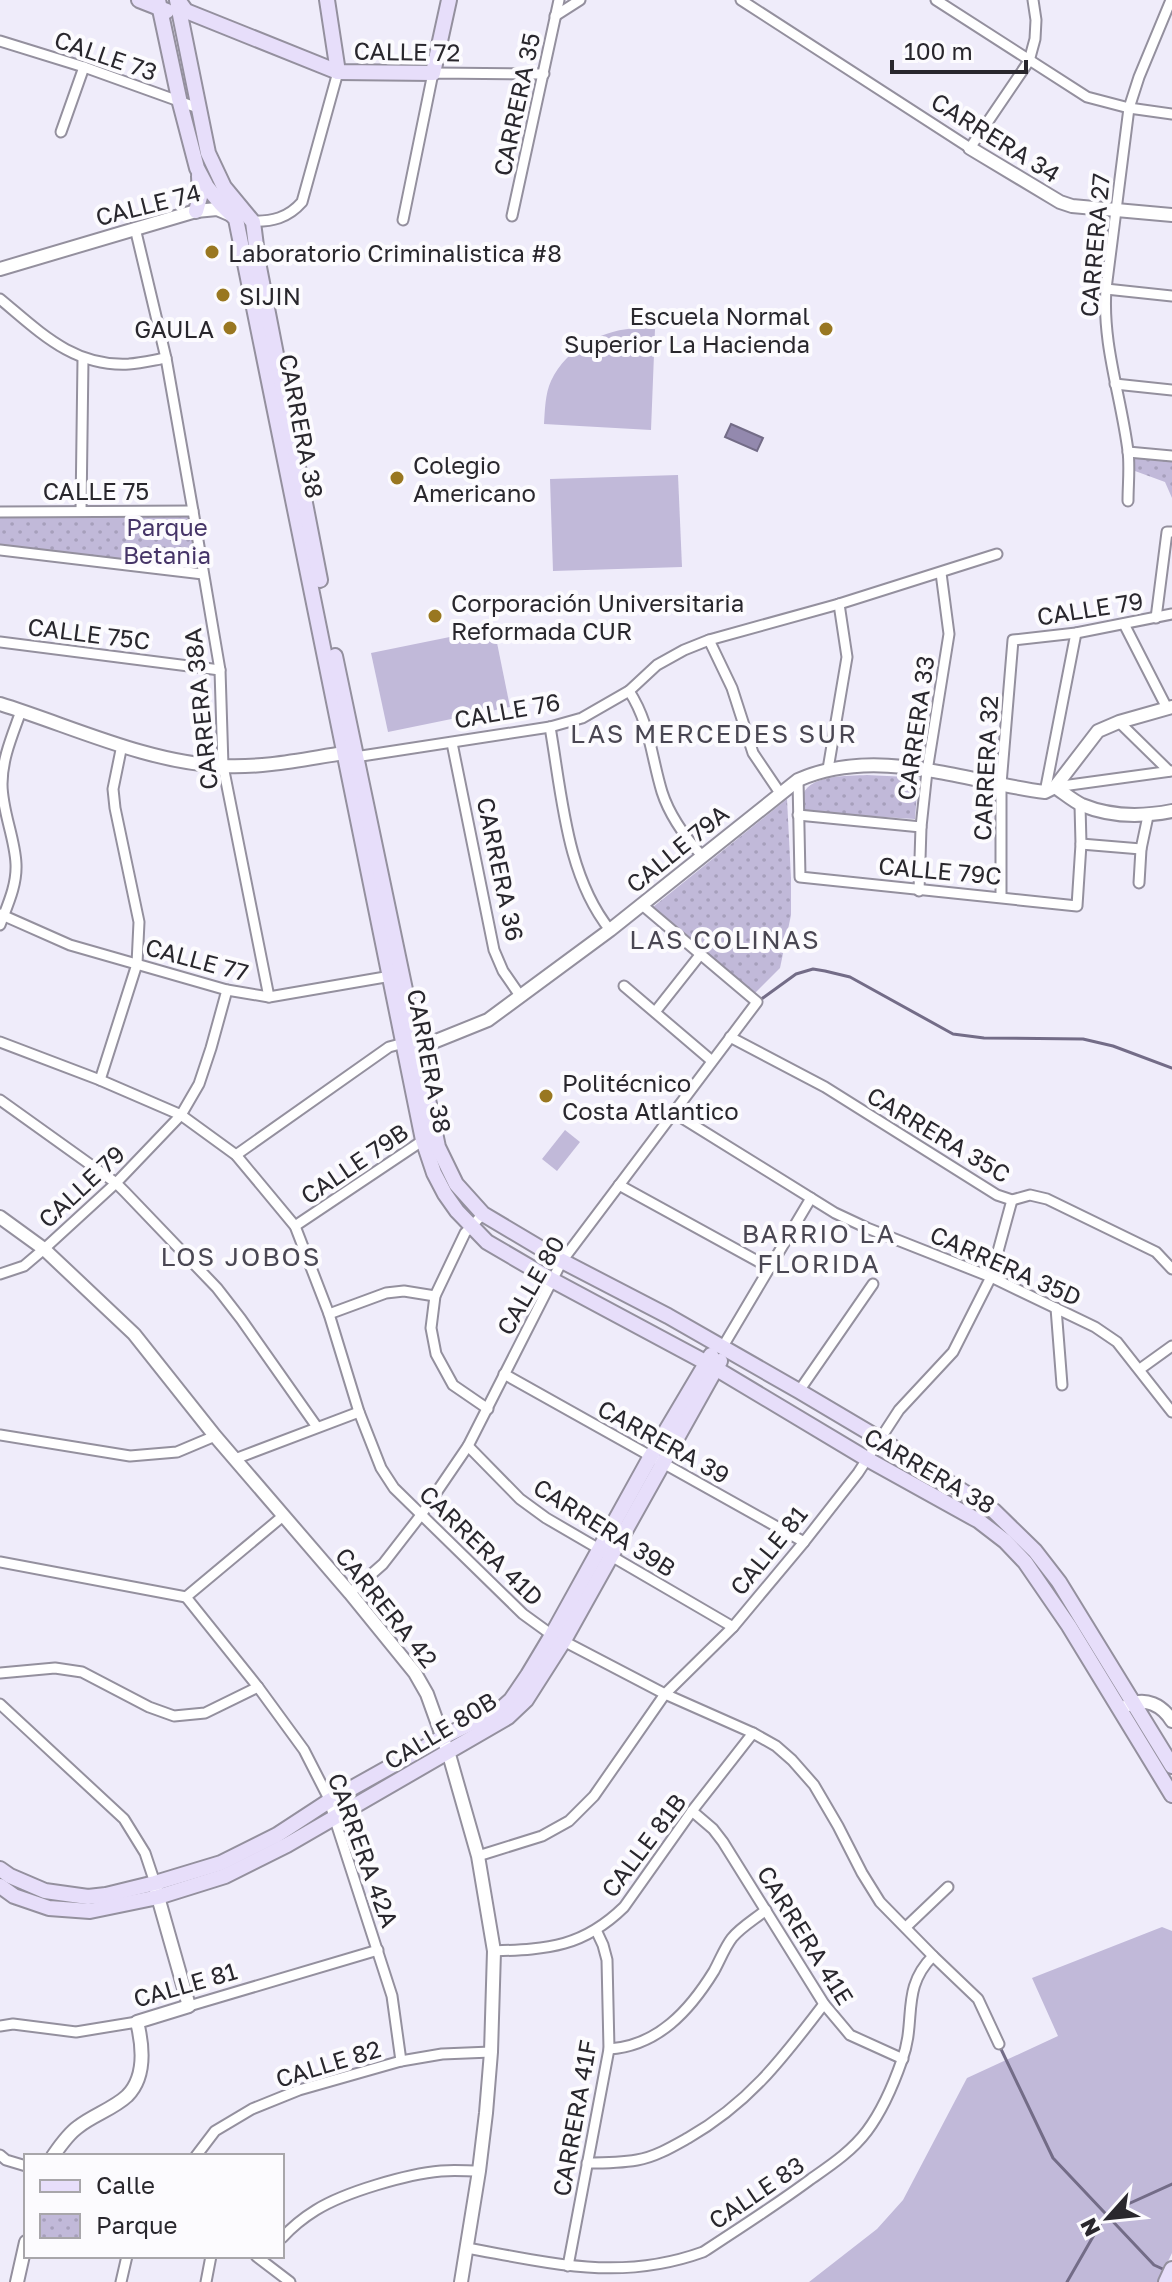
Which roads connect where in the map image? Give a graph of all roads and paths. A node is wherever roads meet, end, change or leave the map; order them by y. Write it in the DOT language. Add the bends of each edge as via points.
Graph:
graph roads {
  1 [pos="139,0"];
  2 [pos="327,0"];
  3 [pos="449,0"];
  4 [pos="559,0"];
  5 [pos="580,0"];
  6 [pos="741,0"];
  7 [pos="936,0"];
  8 [pos="1033,0"];
  9 [pos="1171,0"];
  10 [pos="158,4"];
  11 [pos="180,6"];
  12 [pos="555,16"];
  13 [pos="0,41"];
  14 [pos="1029,61"];
  15 [pos="84,67"];
  16 [pos="338,72"];
  17 [pos="433,73"];
  18 [pos="544,74"];
  19 [pos="180,103"];
  20 [pos="198,108"];
  21 [pos="1129,108"];
  22 [pos="1172,114"];
  23 [pos="61,132"];
  24 [pos="970,148"];
  25 [pos="197,168"];
  26 [pos="1116,209"];
  27 [pos="196,211"];
  28 [pos="1172,215"];
  29 [pos="512,216"];
  30 [pos="236,219"];
  31 [pos="403,220"];
  32 [pos="253,222"];
  33 [pos="135,228"];
  34 [pos="0,269"];
  35 [pos="1106,289"];
  36 [pos="1172,296"];
  37 [pos="0,299"];
  38 [pos="166,358"];
  39 [pos="83,359"];
  40 [pos="1115,384"];
  41 [pos="1172,390"];
  42 [pos="1128,452"];
  43 [pos="1172,456"];
  44 [pos="1128,501"];
  45 [pos="81,511"];
  46 [pos="193,511"];
  47 [pos="0,512"];
  48 [pos="1169,532"];
  49 [pos="0,550"];
  50 [pos="997,554"];
  51 [pos="941,573"];
  52 [pos="203,574"];
  53 [pos="839,604"];
  54 [pos="1172,614"];
  55 [pos="1156,618"];
  56 [pos="1124,624"];
  57 [pos="1076,633"];
  58 [pos="709,640"];
  59 [pos="1013,640"];
  60 [pos="0,642"];
  61 [pos="220,670"];
  62 [pos="629,691"];
  63 [pos="0,704"];
  64 [pos="1170,708"];
  65 [pos="21,711"];
  66 [pos="1119,722"];
  67 [pos="550,727"];
  68 [pos="452,743"];
  69 [pos="122,745"];
  70 [pos="350,755"];
  71 [pos="223,766"];
  72 [pos="828,769"];
  73 [pos="927,771"];
  74 [pos="1171,771"];
  75 [pos="798,780"];
  76 [pos="1001,784"];
  77 [pos="1050,789"];
  78 [pos="780,793"];
  79 [pos="1080,805"];
  80 [pos="1172,811"];
  81 [pos="798,815"];
  82 [pos="1148,816"];
  83 [pos="921,827"];
  84 [pos="1081,844"];
  85 [pos="1141,849"];
  86 [pos="702,856"];
  87 [pos="1139,883"];
  88 [pos="919,891"];
  89 [pos="1001,897"];
  90 [pos="641,904"];
  91 [pos="1,918"];
  92 [pos="610,930"];
  93 [pos="700,955"];
  94 [pos="137,964"];
  95 [pos="391,976"];
  96 [pos="624,986"];
  97 [pos="227,990"];
  98 [pos="269,997"];
  99 [pos="521,997"];
  100 [pos="655,1012"];
  101 [pos="730,1037"];
  102 [pos="0,1042"];
  103 [pos="410,1045"];
  104 [pos="712,1061"];
  105 [pos="100,1080"];
  106 [pos="0,1100"];
  107 [pos="674,1113"];
  108 [pos="181,1115"];
  109 [pos="429,1137"];
  110 [pos="236,1155"];
  111 [pos="116,1183"];
  112 [pos="619,1185"];
  113 [pos="811,1198"];
  114 [pos="1012,1200"];
  115 [pos="483,1214"];
  116 [pos="0,1217"];
  117 [pos="295,1226"];
  118 [pos="471,1227"];
  119 [pos="44,1249"];
  120 [pos="562,1261"];
  121 [pos="770,1268"];
  122 [pos="1172,1269"];
  123 [pos="0,1274"];
  124 [pos="991,1277"];
  125 [pos="552,1280"];
  126 [pos="873,1284"];
  127 [pos="435,1296"];
  128 [pos="1056,1308"];
  129 [pos="329,1314"];
  130 [pos="1172,1346"];
  131 [pos="722,1348"];
  132 [pos="710,1365"];
  133 [pos="1140,1369"];
  134 [pos="504,1374"];
  135 [pos="1062,1385"];
  136 [pos="799,1391"];
  137 [pos="488,1409"];
  138 [pos="359,1412"];
  139 [pos="1172,1412"];
  140 [pos="317,1427"];
  141 [pos="0,1435"];
  142 [pos="215,1436"];
  143 [pos="880,1439"];
  144 [pos="468,1446"];
  145 [pos="235,1459"];
  146 [pos="656,1459"];
  147 [pos="867,1459"];
  148 [pos="421,1515"];
  149 [pos="283,1516"];
  150 [pos="804,1542"];
  151 [pos="605,1554"];
  152 [pos="0,1562"];
  153 [pos="350,1593"];
  154 [pos="186,1597"];
  155 [pos="733,1627"];
  156 [pos="557,1639"];
  157 [pos="0,1673"];
  158 [pos="258,1687"];
  159 [pos="665,1694"];
  160 [pos="1134,1702"];
  161 [pos="0,1704"];
  162 [pos="1120,1711"];
  163 [pos="1172,1721"];
  164 [pos="753,1733"];
  165 [pos="446,1745"];
  166 [pos="1172,1766"];
  167 [pos="1172,1795"];
  168 [pos="329,1801"];
  169 [pos="692,1811"];
  170 [pos="335,1817"];
  171 [pos="478,1856"];
  172 [pos="0,1869"];
  173 [pos="0,1886"];
  174 [pos="948,1887"];
  175 [pos="156,1890"];
  176 [pos="766,1910"];
  177 [pos="906,1927"];
  178 [pos="596,1930"];
  179 [pos="378,1950"];
  180 [pos="494,1951"];
  181 [pos="933,1956"];
  182 [pos="824,2004"];
  183 [pos="189,2006"];
  184 [pos="137,2022"];
  185 [pos="0,2026"];
  186 [pos="999,2044"];
  187 [pos="609,2049"];
  188 [pos="491,2052"];
  189 [pos="903,2059"];
  190 [pos="401,2061"];
  191 [pos="55,2154"];
  192 [pos="198,2154"];
  193 [pos="0,2155"];
  194 [pos="587,2163"];
  195 [pos="24,2165"];
  196 [pos="479,2171"];
  197 [pos="284,2236"];
  198 [pos="467,2248"];
  199 [pos="24,2251"];
  200 [pos="127,2258"];
  201 [pos="211,2258"];
  202 [pos="261,2258"];
  203 [pos="568,2266"];
  204 [pos="591,2269"];
  205 [pos="1172,2269"];
  206 [pos="17,2282"];
  207 [pos="121,2282"];
  208 [pos="206,2282"];
  209 [pos="290,2282"];
  210 [pos="461,2282"];
  211 [pos="592,2282"];
  212 [pos="1166,2282"];
  1 -- 10 [label="main road, CALLE 72"];
  2 -- 16 [label="main road"];
  3 -- 17 [label="main road"];
  4 -- 12 [label="street, CARRERA 35"];
  5 -- 12 [label="street"];
  6 -- 24 [label="street, CARRERA 34"];
  7 -- 14 [label="street"];
  8 -- 14 [label="street" via="1035,39"];
  9 -- 21 [label="street, CARRERA 27"];
  10 -- 11 [label="main road, CALLE 72"];
  10 -- 19 [label="main road, CARRERA 38"];
  11 -- 16 [label="main road, CALLE 72"];
  11 -- 20 [label="main road"];
  12 -- 18 [label="street, CARRERA 35"];
  13 -- 15 [label="street, CALLE 73"];
  14 -- 21 [label="street" via="1072,89"];
  14 -- 24 [label="street"];
  15 -- 19 [label="street, CALLE 73"];
  15 -- 23 [label="street"];
  16 -- 17 [label="main road, CALLE 72"];
  16 -- 32 [label="street, CALLE 74" via="302,202 285,216"];
  17 -- 18 [label="street, CALLE 72"];
  17 -- 31 [label="street"];
  18 -- 29 [label="street, CARRERA 35"];
  19 -- 20 [label="street, CALLE 73"];
  19 -- 25 [label="main road, CARRERA 38"];
  20 -- 32 [label="main road" via="215,170"];
  21 -- 22 [label="street"];
  21 -- 26 [label="street, CARRERA 27"];
  24 -- 26 [label="street, CARRERA 34" via="1060,202"];
  25 -- 27 [label="main road" via="201,182"];
  25 -- 30 [label="main road, CARRERA 38"];
  26 -- 28 [label="street"];
  26 -- 35 [label="street, CARRERA 27"];
  27 -- 30 [label="street, CALLE 74" via="217,209"];
  27 -- 33 [label="street, CALLE 74"];
  30 -- 32 [label="street, CALLE 74"];
  30 -- 70 [label="main road, CARRERA 38"];
  32 -- 70 [label="main road, CARRERA 38"];
  33 -- 34 [label="street, CALLE 74"];
  33 -- 38 [label="street, CARRERA 38A"];
  35 -- 36 [label="street"];
  35 -- 40 [label="street, CARRERA 27" via="1104,312"];
  37 -- 39 [label="street"];
  38 -- 39 [label="street" via="130,364"];
  38 -- 46 [label="street, CARRERA 38A"];
  39 -- 45 [label="street"];
  40 -- 41 [label="street"];
  40 -- 42 [label="street, CARRERA 27"];
  42 -- 43 [label="street"];
  42 -- 44 [label="street, CARRERA 27"];
  45 -- 46 [label="street, CALLE 75"];
  45 -- 47 [label="street, CALLE 75"];
  46 -- 52 [label="street, CARRERA 38A"];
  48 -- 55 [label="street"];
  49 -- 52 [label="street"];
  50 -- 51 [label="street, CALLE 76"];
  51 -- 53 [label="street, CALLE 76"];
  51 -- 73 [label="street, CARRERA 33" via="949,634"];
  52 -- 61 [label="street, CARRERA 38A"];
  53 -- 58 [label="street, CALLE 76"];
  53 -- 72 [label="street" via="847,657"];
  54 -- 55 [label="street, CALLE 79"];
  55 -- 56 [label="street, CALLE 79"];
  56 -- 57 [label="street, CALLE 79"];
  56 -- 64 [label="street"];
  57 -- 59 [label="street, CALLE 79"];
  57 -- 77 [label="street"];
  58 -- 62 [label="street, CALLE 76" via="657,665"];
  58 -- 78 [label="street" via="732,688 753,753"];
  59 -- 76 [label="street, CARRERA 32"];
  60 -- 61 [label="street, CALLE 75C"];
  61 -- 71 [label="street, CARRERA 38A"];
  62 -- 67 [label="street, CALLE 76" via="582,718"];
  62 -- 86 [label="street" via="647,724 671,812"];
  63 -- 65 [label="street, CALLE 76"];
  64 -- 66 [label="street"];
  65 -- 69 [label="street, CALLE 76"];
  65 -- 91 [label="street" via="3,772 16,879"];
  66 -- 74 [label="street"];
  66 -- 77 [label="street" via="1098,731"];
  67 -- 68 [label="street, CALLE 76"];
  67 -- 92 [label="street" via="579,877"];
  68 -- 70 [label="street, CALLE 76"];
  68 -- 99 [label="street, CARRERA 36" via="494,950"];
  69 -- 71 [label="street, CALLE 76" via="184,762"];
  69 -- 94 [label="street" via="114,798 139,922"];
  70 -- 71 [label="street, CALLE 76"];
  70 -- 95 [label="main road, CARRERA 38"];
  70 -- 103 [label="main road, CARRERA 38"];
  71 -- 98 [label="street, CARRERA 38A"];
  72 -- 73 [label="street, CALLE 79A" via="882,766"];
  72 -- 75 [label="street, CALLE 79A"];
  73 -- 76 [label="street, CALLE 79A"];
  73 -- 83 [label="street, CARRERA 33"];
  74 -- 77 [label="street"];
  75 -- 78 [label="street, CALLE 79A"];
  75 -- 81 [label="street"];
  76 -- 77 [label="street, CALLE 79A"];
  76 -- 89 [label="street, CARRERA 32"];
  77 -- 79 [label="street"];
  78 -- 86 [label="street, CALLE 79A"];
  79 -- 82 [label="street"];
  79 -- 84 [label="street"];
  80 -- 82 [label="street"];
  81 -- 83 [label="street"];
  81 -- 88 [label="street, CALLE 79C" via="800,877"];
  82 -- 85 [label="street"];
  83 -- 88 [label="street, CARRERA 33"];
  84 -- 85 [label="street"];
  84 -- 89 [label="street, CALLE 79C" via="1077,906"];
  85 -- 87 [label="street"];
  86 -- 90 [label="street, CALLE 79A"];
  88 -- 89 [label="street, CALLE 79C"];
  90 -- 92 [label="street, CALLE 79A"];
  90 -- 93 [label="street"];
  91 -- 94 [label="street, CALLE 77"];
  92 -- 99 [label="street, CALLE 79A"];
  93 -- 100 [label="street"];
  93 -- 101 [label="street, CALLE 80" via="757,1002"];
  94 -- 97 [label="street, CALLE 77"];
  94 -- 105 [label="street"];
  95 -- 98 [label="street, CALLE 77"];
  95 -- 103 [label="main road, CARRERA 38"];
  96 -- 100 [label="street"];
  97 -- 98 [label="street, CALLE 77"];
  97 -- 108 [label="street" via="199,1084"];
  99 -- 103 [label="street, CALLE 79A" via="488,1020 426,1045"];
  100 -- 104 [label="street"];
  101 -- 104 [label="street, CALLE 80"];
  101 -- 114 [label="street, CARRERA 35C" via="825,1087"];
  102 -- 105 [label="street, CARRERA 41D"];
  103 -- 109 [label="main road, CARRERA 38"];
  103 -- 110 [label="street, CALLE 79A" via="389,1047"];
  104 -- 107 [label="street, CALLE 80"];
  105 -- 108 [label="street, CARRERA 41D"];
  106 -- 111 [label="street"];
  107 -- 112 [label="street, CALLE 80"];
  107 -- 113 [label="street, CARRERA 35D"];
  108 -- 110 [label="street, CARRERA 41D"];
  108 -- 111 [label="street, CALLE 79"];
  109 -- 115 [label="main road, CARRERA 38" via="456,1184"];
  109 -- 117 [label="street, CALLE 79B"];
  109 -- 118 [label="main road, CARRERA 38" via="434,1173"];
  110 -- 117 [label="street, CARRERA 41D"];
  111 -- 119 [label="street, CALLE 79"];
  111 -- 140 [label="street" via="217,1288"];
  112 -- 120 [label="street, CALLE 80"];
  112 -- 121 [label="street"];
  113 -- 121 [label="street, CALLE 80B"];
  113 -- 124 [label="street, CARRERA 35D" via="867,1228"];
  114 -- 122 [label="street, CARRERA 35C" via="1030,1195 1047,1199 1156,1252"];
  114 -- 124 [label="street, CALLE 81"];
  115 -- 118 [label="street"];
  115 -- 120 [label="main road, CARRERA 38"];
  116 -- 119 [label="street, CARRERA 42"];
  117 -- 129 [label="street, CARRERA 41D"];
  118 -- 125 [label="main road, CARRERA 38"];
  118 -- 127 [label="street"];
  119 -- 123 [label="street, CALLE 79" via="24,1266"];
  119 -- 142 [label="street, CARRERA 42" via="134,1334"];
  120 -- 125 [label="street, CALLE 80"];
  120 -- 131 [label="main road, CARRERA 38"];
  121 -- 131 [label="street, CALLE 80B"];
  124 -- 128 [label="street, CARRERA 35D"];
  124 -- 143 [label="street, CALLE 81" via="953,1352 899,1410"];
  125 -- 132 [label="main road, CARRERA 38"];
  125 -- 134 [label="street, CALLE 80"];
  126 -- 136 [label="street"];
  127 -- 129 [label="street" via="386,1293"];
  127 -- 137 [label="street" via="431,1328 436,1354 453,1385"];
  128 -- 133 [label="street, CARRERA 35D" via="1117,1342"];
  128 -- 135 [label="street"];
  129 -- 138 [label="street, CARRERA 41D"];
  130 -- 133 [label="street"];
  131 -- 132 [label="main road, CALLE 80B" via="719,1363"];
  131 -- 136 [label="main road, CARRERA 38"];
  132 -- 146 [label="main road, CALLE 80B"];
  132 -- 147 [label="main road, CARRERA 38"];
  133 -- 139 [label="street, CARRERA 35D"];
  134 -- 137 [label="street, CALLE 80"];
  134 -- 146 [label="street, CARRERA 39"];
  136 -- 143 [label="main road, CARRERA 38"];
  137 -- 144 [label="street, CALLE 80"];
  138 -- 140 [label="street"];
  138 -- 148 [label="street, CARRERA 41D" via="381,1468"];
  140 -- 145 [label="street"];
  141 -- 142 [label="street" via="130,1456 177,1452"];
  142 -- 145 [label="street, CARRERA 42"];
  143 -- 147 [label="street, CALLE 81"];
  143 -- 160 [label="main road, CARRERA 38" via="994,1511 1035,1551"];
  144 -- 148 [label="street, CALLE 80"];
  144 -- 151 [label="street, CARRERA 39B" via="520,1499"];
  145 -- 149 [label="street, CARRERA 42"];
  146 -- 150 [label="street, CARRERA 39"];
  146 -- 151 [label="main road, CALLE 80B"];
  147 -- 150 [label="street, CALLE 81"];
  147 -- 162 [label="main road, CARRERA 38" via="1005,1541 1041,1584"];
  148 -- 153 [label="street, CALLE 80" via="383,1564"];
  148 -- 156 [label="street, CARRERA 41D" via="523,1614"];
  149 -- 153 [label="street, CARRERA 42"];
  149 -- 154 [label="street"];
  150 -- 155 [label="street, CALLE 81"];
  151 -- 155 [label="street, CARRERA 39B"];
  151 -- 156 [label="main road, CALLE 80B"];
  152 -- 154 [label="street"];
  153 -- 165 [label="street, CARRERA 42" via="415,1673"];
  154 -- 158 [label="street, CARRERA 42A"];
  155 -- 159 [label="street, CALLE 81"];
  156 -- 159 [label="street, CARRERA 41D"];
  156 -- 165 [label="main road, CALLE 80B" via="516,1710 496,1726"];
  157 -- 158 [label="street" via="55,1668 82,1672 174,1716 205,1713"];
  158 -- 168 [label="street, CARRERA 42A" via="304,1750"];
  159 -- 164 [label="street, CARRERA 41D"];
  159 -- 171 [label="street, CALLE 81" via="594,1796 569,1821 542,1836"];
  160 -- 162 [label="street"];
  160 -- 163 [label="street" via="1154,1704"];
  160 -- 166 [label="main road, CARRERA 38"];
  161 -- 175 [label="street" via="124,1819 145,1853"];
  162 -- 167 [label="main road, CARRERA 38"];
  164 -- 169 [label="street, CALLE 81B"];
  164 -- 177 [label="street, CARRERA 41D" via="776,1746 814,1785 880,1902"];
  165 -- 168 [label="main road, CALLE 80B"];
  165 -- 170 [label="main road, CALLE 80B"];
  165 -- 171 [label="street, CARRERA 42"];
  168 -- 170 [label="street, CARRERA 42A"];
  168 -- 175 [label="main road, CALLE 80B" via="277,1835"];
  169 -- 176 [label="street, CARRERA 41E" via="723,1842"];
  169 -- 178 [label="street, CALLE 81B" via="624,1907"];
  170 -- 175 [label="main road, CALLE 80B" via="225,1876"];
  170 -- 179 [label="street, CARRERA 42A"];
  171 -- 180 [label="street, CARRERA 42"];
  172 -- 175 [label="main road, CALLE 80B" via="45,1891 88,1897"];
  173 -- 175 [label="main road, CALLE 80B" via="49,1908 90,1911"];
  174 -- 177 [label="street"];
  175 -- 183 [label="street"];
  176 -- 182 [label="street, CARRERA 41E"];
  176 -- 187 [label="street" via="733,1936 706,1984 672,2024 633,2046"];
  177 -- 181 [label="street, CARRERA 41D"];
  178 -- 180 [label="street, CALLE 81B" via="554,1947"];
  178 -- 187 [label="street, CARRERA 41F" via="607,1960"];
  179 -- 183 [label="street, CALLE 81"];
  179 -- 190 [label="street, CARRERA 42A" via="392,1996"];
  180 -- 188 [label="street, CARRERA 42"];
  181 -- 186 [label="street, CARRERA 41D" via="978,1999"];
  181 -- 189 [label="street, CALLE 83" via="913,1985"];
  182 -- 189 [label="street, CARRERA 41E" via="850,2035"];
  182 -- 194 [label="street" via="775,2067 697,2132 639,2160"];
  183 -- 184 [label="street, CALLE 81"];
  184 -- 185 [label="street, CALLE 81" via="76,2032"];
  184 -- 191 [label="street" via="142,2054 132,2088 77,2127"];
  187 -- 194 [label="street, CARRERA 41F"];
  188 -- 190 [label="street, CALLE 82"];
  188 -- 196 [label="street, CARRERA 42"];
  189 -- 204 [label="street, CALLE 83" via="867,2131 791,2194 703,2252 656,2266"];
  190 -- 192 [label="street, CALLE 82" via="252,2109 215,2131"];
  193 -- 195 [label="street"];
  194 -- 203 [label="street, CARRERA 41F"];
  196 -- 197 [label="street" via="440,2171 342,2197"];
  196 -- 198 [label="street, CARRERA 42"];
  198 -- 203 [label="street, CALLE 83"];
  198 -- 210 [label="street, CARRERA 42"];
  199 -- 206 [label="street"];
  200 -- 207 [label="street"];
  201 -- 208 [label="street"];
  202 -- 209 [label="street"];
  203 -- 204 [label="street, CALLE 83"];
  204 -- 211 [label="street"];
  205 -- 212 [label="main road"];
}
